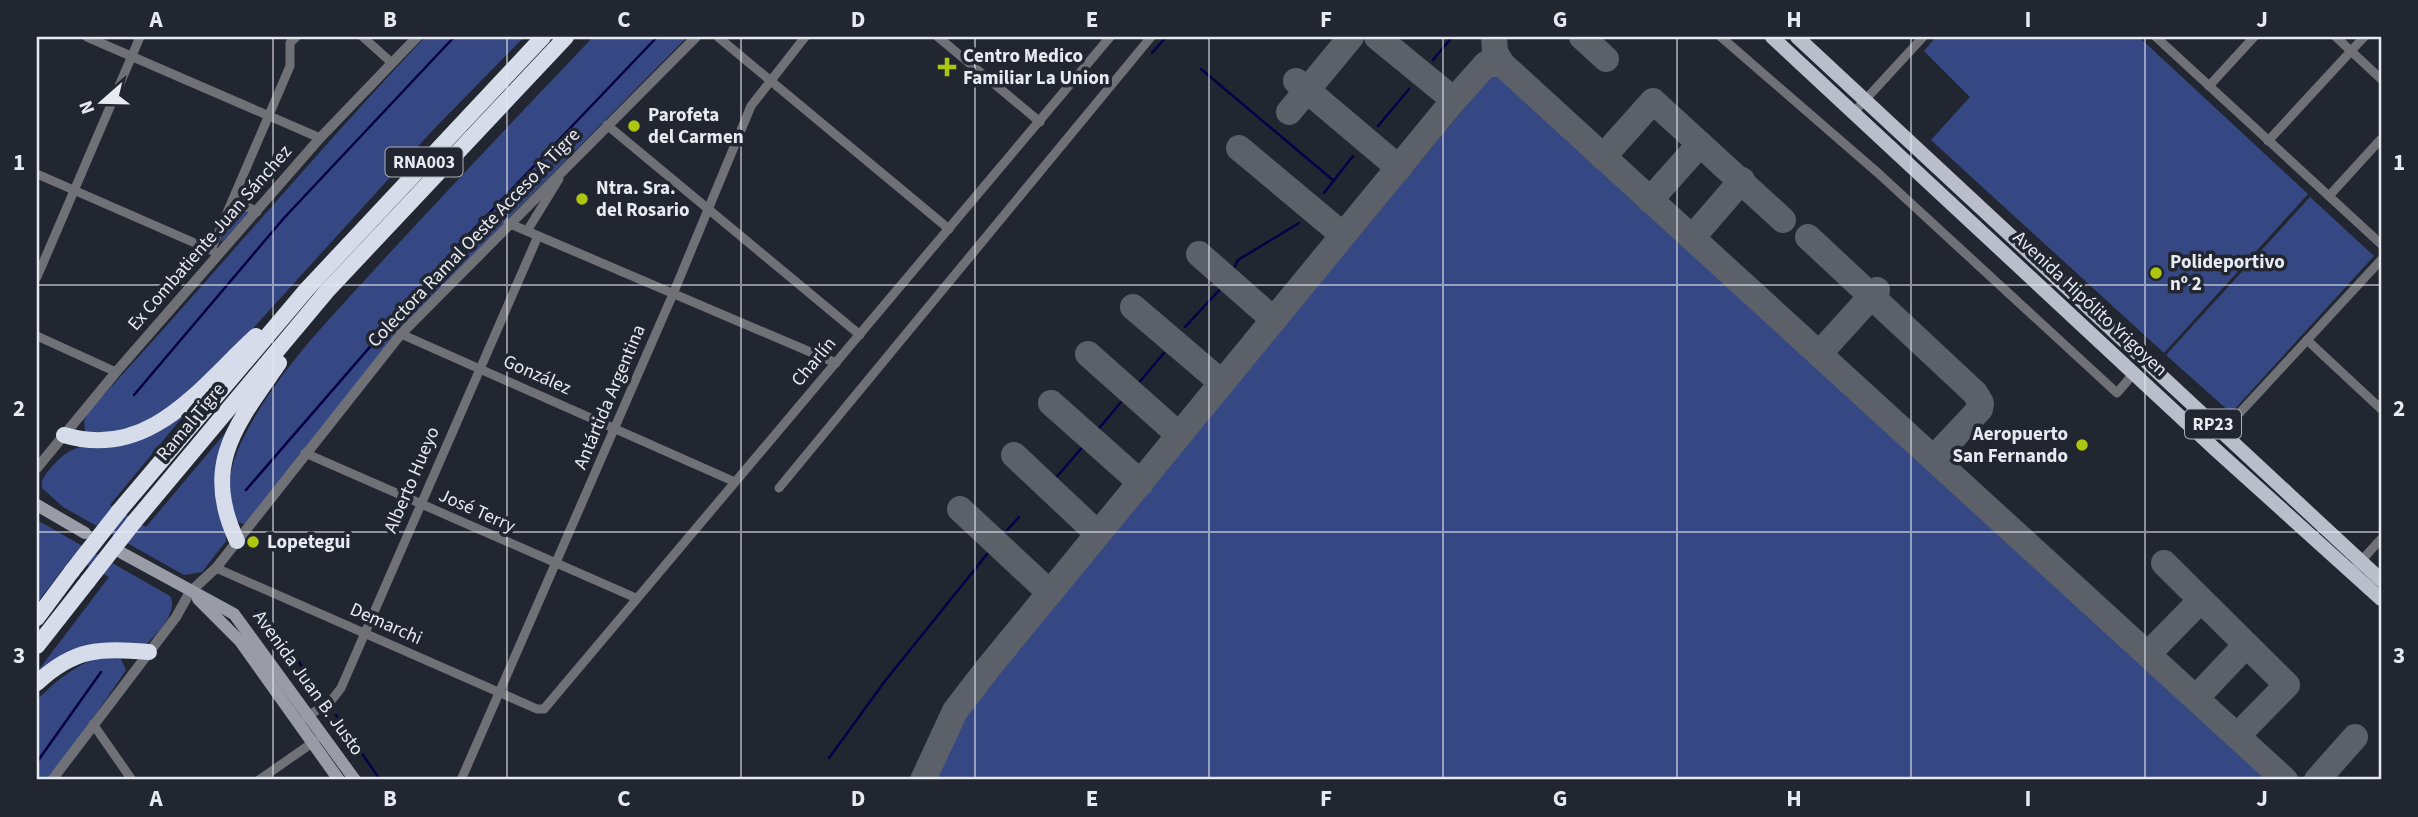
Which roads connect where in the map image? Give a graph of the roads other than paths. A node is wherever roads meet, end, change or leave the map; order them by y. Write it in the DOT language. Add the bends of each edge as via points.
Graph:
graph roads {
  1 [pos="86,37"];
  2 [pos="140,37"];
  3 [pos="280,37"];
  4 [pos="363,37"];
  5 [pos="417,37"];
  6 [pos="543,37"];
  7 [pos="566,37"];
  8 [pos="576,37"];
  9 [pos="696,37"];
  10 [pos="718,37"];
  11 [pos="805,37"];
  12 [pos="938,37"];
  13 [pos="1110,37"];
  14 [pos="1152,37"];
  15 [pos="1721,37"];
  16 [pos="1772,37"];
  17 [pos="1797,37"];
  18 [pos="1923,37"];
  19 [pos="2156,37"];
  20 [pos="2254,37"];
  21 [pos="2336,37"];
  22 [pos="2364,37"];
  23 [pos="293,40"];
  24 [pos="2351,51"];
  25 [pos="132,57"];
  26 [pos="392,63"];
  27 [pos="2381,79"];
  28 [pos="769,80"];
  29 [pos="2209,86"];
  30 [pos="1866,100"];
  31 [pos="1854,112"];
  32 [pos="493,115"];
  33 [pos="269,117"];
  34 [pos="1040,122"];
  35 [pos="607,125"];
  36 [pos="320,138"];
  37 [pos="2381,139"];
  38 [pos="2268,141"];
  39 [pos="568,164"];
  40 [pos="37,174"];
  41 [pos="76,192"];
  42 [pos="2329,196"];
  43 [pos="233,198"];
  44 [pos="708,209"];
  45 [pos="257,212"];
  46 [pos="508,223"];
  47 [pos="949,229"];
  48 [pos="527,231"];
  49 [pos="538,236"];
  50 [pos="2381,244"];
  51 [pos="216,252"];
  52 [pos="2381,260"];
  53 [pos="37,277"];
  54 [pos="307,289"];
  55 [pos="327,291"];
  56 [pos="673,293"];
  57 [pos="401,334"];
  58 [pos="860,335"];
  59 [pos="37,336"];
  60 [pos="2307,340"];
  61 [pos="836,363"];
  62 [pos="480,369"];
  63 [pos="116,372"];
  64 [pos="2134,373"];
  65 [pos="2381,409"];
  66 [pos="615,429"];
  67 [pos="2222,432"];
  68 [pos="64,435"];
  69 [pos="305,453"];
  70 [pos="37,468"];
  71 [pos="734,482"];
  72 [pos="779,488"];
  73 [pos="37,505"];
  74 [pos="420,505"];
  75 [pos="85,533"];
  76 [pos="237,541"];
  77 [pos="2379,545"];
  78 [pos="122,553"];
  79 [pos="557,565"];
  80 [pos="2356,567"];
  81 [pos="216,568"];
  82 [pos="2381,580"];
  83 [pos="190,592"];
  84 [pos="636,598"];
  85 [pos="2381,599"];
  86 [pos="37,618"];
  87 [pos="365,634"];
  88 [pos="37,646"];
  89 [pos="149,652"];
  90 [pos="37,683"];
  91 [pos="501,693"];
  92 [pos="544,709"];
  93 [pos="303,719"];
  94 [pos="93,724"];
  95 [pos="318,739"];
  96 [pos="52,780"];
  97 [pos="132,780"];
  98 [pos="259,780"];
  99 [pos="339,780"];
  100 [pos="355,780"];
  101 [pos="461,780"];
  1 -- 25 [label="street"];
  2 -- 25 [label="street"];
  3 -- 23 [label="street"];
  4 -- 26 [label="street"];
  5 -- 26 [label="street, Ex Combatiente Juan Sánchez"];
  6 -- 54 [label="highway, RNA003"];
  7 -- 32 [label="highway, RNA003"];
  8 -- 32 [label="highway"];
  9 -- 35 [label="street, Colectora Ramal Oeste Acceso A Tigre"];
  10 -- 28 [label="street"];
  11 -- 28 [label="street, Antártida Argentina"];
  12 -- 34 [label="street"];
  13 -- 34 [label="street, Charlín"];
  14 -- 72 [label="street"];
  15 -- 64 [label="street" via="1878,173 2117,393"];
  16 -- 31 [label="main road, Avenida Hipólito Yrigoyen / RP23"];
  17 -- 30 [label="main road, Avenida Hipólito Yrigoyen / RP23"];
  18 -- 30 [label="street"];
  19 -- 29 [label="street"];
  20 -- 29 [label="street"];
  21 -- 24 [label="street"];
  22 -- 24 [label="street"];
  23 -- 33 [label="street" via="290,65"];
  24 -- 27 [label="street"];
  24 -- 38 [label="street"];
  25 -- 33 [label="street"];
  25 -- 41 [label="street"];
  26 -- 36 [label="street, Ex Combatiente Juan Sánchez"];
  28 -- 44 [label="street, Antártida Argentina" via="751,106"];
  28 -- 47 [label="street"];
  29 -- 38 [label="street"];
  30 -- 31 [label="street"];
  30 -- 67 [label="main road, Avenida Hipólito Yrigoyen / RP23"];
  31 -- 64 [label="main road, Avenida Hipólito Yrigoyen / RP23"];
  32 -- 55 [label="highway, RNA003"];
  33 -- 36 [label="street"];
  33 -- 43 [label="street"];
  34 -- 47 [label="street, Charlín"];
  35 -- 39 [label="street, Colectora Ramal Oeste Acceso A Tigre"];
  35 -- 44 [label="street"];
  36 -- 45 [label="street, Ex Combatiente Juan Sánchez"];
  37 -- 42 [label="street"];
  38 -- 42 [label="street"];
  39 -- 46 [label="street, Colectora Ramal Oeste Acceso A Tigre"];
  39 -- 48 [label="street"];
  40 -- 41 [label="street"];
  41 -- 51 [label="street"];
  41 -- 53 [label="street"];
  42 -- 50 [label="street"];
  43 -- 45 [label="street"];
  43 -- 51 [label="street"];
  44 -- 56 [label="street, Antártida Argentina"];
  44 -- 58 [label="street"];
  45 -- 51 [label="street, Ex Combatiente Juan Sánchez"];
  46 -- 48 [label="street"];
  46 -- 57 [label="street, Colectora Ramal Oeste Acceso A Tigre"];
  47 -- 58 [label="street, Charlín"];
  48 -- 49 [label="street"];
  49 -- 56 [label="street"];
  49 -- 62 [label="street, Alberto Hueyo"];
  51 -- 63 [label="street, Ex Combatiente Juan Sánchez"];
  52 -- 60 [label="street"];
  54 -- 68 [label="highway" via="156,426 112,442"];
  54 -- 86 [label="highway, Ramal Tigre / RNA003, bridge" via="119,511"];
  55 -- 76 [label="highway" via="252,401 228,448 220,491"];
  55 -- 88 [label="highway, Ramal Tigre / RNA003, bridge"];
  56 -- 61 [label="street"];
  56 -- 66 [label="street, Antártida Argentina"];
  57 -- 62 [label="street, González"];
  57 -- 69 [label="street, Colectora Ramal Oeste Acceso A Tigre"];
  58 -- 61 [label="street, Charlín"];
  59 -- 63 [label="street"];
  60 -- 65 [label="street"];
  60 -- 67 [label="street"];
  61 -- 71 [label="street, Charlín"];
  62 -- 66 [label="street, González"];
  62 -- 74 [label="street, Alberto Hueyo"];
  63 -- 68 [label="street, Ex Combatiente Juan Sánchez"];
  64 -- 80 [label="main road, Avenida Hipólito Yrigoyen / RP23"];
  66 -- 71 [label="street, González"];
  66 -- 79 [label="street, Antártida Argentina"];
  67 -- 80 [label="main road, Avenida Hipólito Yrigoyen / RP23"];
  68 -- 70 [label="street, Ex Combatiente Juan Sánchez"];
  69 -- 74 [label="street, José Terry"];
  69 -- 76 [label="street, Colectora Ramal Oeste Acceso A Tigre"];
  71 -- 84 [label="street, Charlín"];
  73 -- 75 [label="main road"];
  74 -- 79 [label="street, José Terry"];
  74 -- 87 [label="street, Alberto Hueyo"];
  76 -- 81 [label="street, Colectora Ramal Oeste Acceso A Tigre"];
  77 -- 80 [label="street"];
  78 -- 83 [label="main road, Avenida Juan B. Justo"];
  79 -- 84 [label="street, José Terry"];
  79 -- 91 [label="street, Antártida Argentina"];
  80 -- 82 [label="main road, Avenida Hipólito Yrigoyen / RP23"];
  80 -- 85 [label="main road, Avenida Hipólito Yrigoyen / RP23"];
  81 -- 83 [label="street, Colectora Ramal Oeste Acceso A Tigre"];
  81 -- 87 [label="street, Demarchi"];
  83 -- 89 [label="street, Colectora Ramal Oeste Acceso A Tigre"];
  83 -- 93 [label="main road, Avenida Juan B. Justo" via="234,614"];
  84 -- 92 [label="street, Charlín"];
  87 -- 91 [label="street, Demarchi"];
  87 -- 93 [label="street, Alberto Hueyo" via="336,696"];
  89 -- 90 [label="highway" via="82,653"];
  89 -- 94 [label="street, Colectora Ramal Oeste Acceso A Tigre"];
  91 -- 92 [label="street, Demarchi"];
  91 -- 101 [label="street, Antártida Argentina"];
  93 -- 95 [label="main road, Avenida Juan B. Justo"];
  94 -- 96 [label="street, Colectora Ramal Oeste Acceso A Tigre"];
  94 -- 97 [label="street"];
  95 -- 98 [label="street"];
  95 -- 99 [label="main road, Avenida Juan B. Justo"];
  95 -- 100 [label="main road, Avenida Juan B. Justo"];
}
